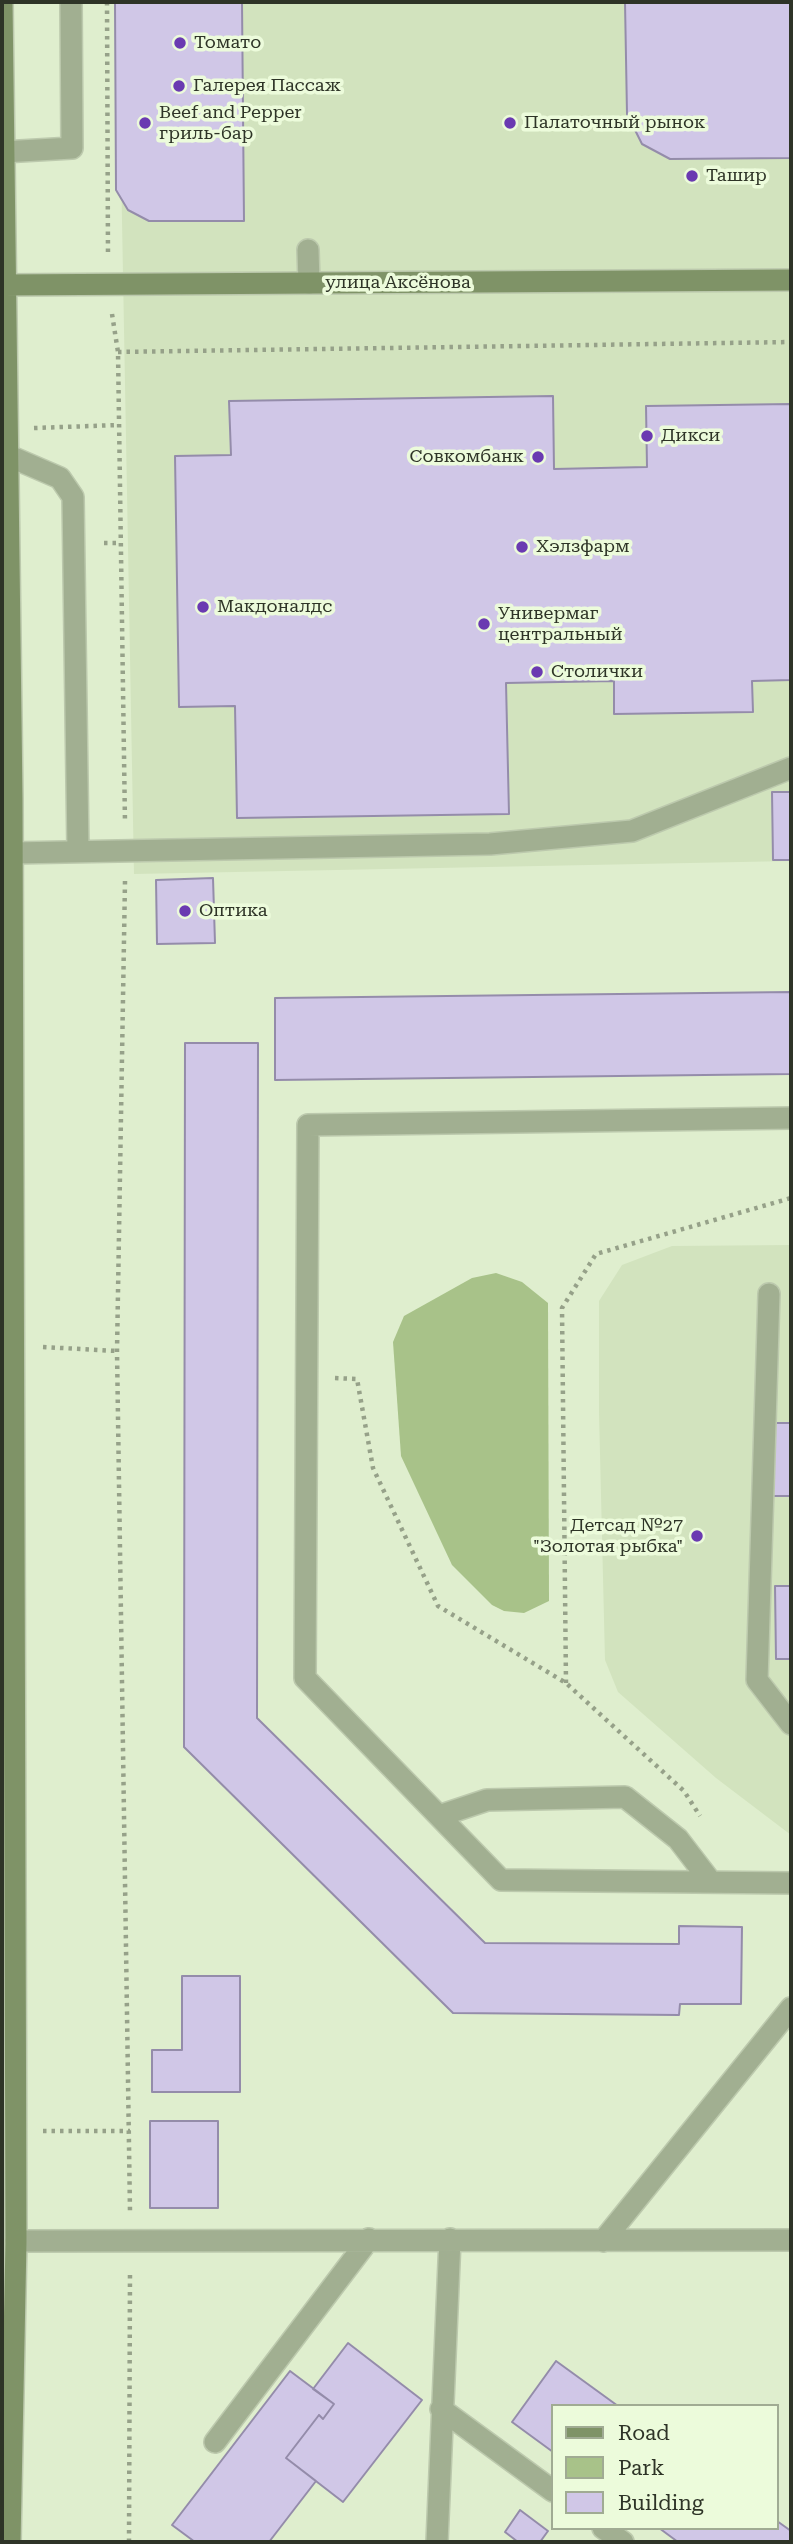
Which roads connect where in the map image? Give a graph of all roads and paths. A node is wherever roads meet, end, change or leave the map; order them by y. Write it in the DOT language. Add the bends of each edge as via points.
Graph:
graph roads {
  1 [pos="2,2"];
  2 [pos="71,2"];
  3 [pos="107,2"];
  4 [pos="3,152"];
  5 [pos="308,250"];
  6 [pos="791,280"];
  7 [pos="309,283"];
  8 [pos="3,285"];
  9 [pos="108,285"];
  10 [pos="791,342"];
  11 [pos="118,352"];
  12 [pos="119,425"];
  13 [pos="41,428"];
  14 [pos="9,456"];
  15 [pos="791,768"];
  16 [pos="78,851"];
  17 [pos="126,851"];
  18 [pos="12,853"];
  19 [pos="791,1118"];
  20 [pos="791,1198"];
  21 [pos="769,1294"];
  22 [pos="43,1348"];
  23 [pos="117,1351"];
  24 [pos="307,1376"];
  25 [pos="566,1683"];
  26 [pos="791,1724"];
  27 [pos="439,1816"];
  28 [pos="706,1826"];
  29 [pos="711,1882"];
  30 [pos="791,1883"];
  31 [pos="791,2008"];
  32 [pos="15,2131"];
  33 [pos="130,2131"];
  34 [pos="130,2239"];
  35 [pos="369,2239"];
  36 [pos="450,2239"];
  37 [pos="791,2240"];
  38 [pos="16,2241"];
  39 [pos="603,2241"];
  40 [pos="440,2409"];
  41 [pos="215,2442"];
  42 [pos="552,2490"];
  43 [pos="607,2530"];
  44 [pos="10,2542"];
  45 [pos="129,2542"];
  46 [pos="437,2542"];
  47 [pos="623,2542"];
  1 -- 4 [label="main road"];
  2 -- 4 [label="lane" via="72,148"];
  3 -- 9 [label="path"];
  4 -- 8 [label="main road"];
  5 -- 7 [label="lane"];
  6 -- 7 [label="main road, улица Аксёнова"];
  7 -- 9 [label="main road, улица Аксёнова"];
  8 -- 9 [label="main road, улица Аксёнова"];
  8 -- 14 [label="main road"];
  9 -- 11 [label="path"];
  10 -- 11 [label="path"];
  11 -- 12 [label="path"];
  12 -- 13 [label="path"];
  12 -- 17 [label="path"];
  14 -- 16 [label="lane" via="60,478 73,497"];
  14 -- 18 [label="main road"];
  15 -- 17 [label="lane" via="632,831 490,844"];
  16 -- 17 [label="lane"];
  16 -- 18 [label="lane"];
  17 -- 23 [label="path"];
  18 -- 32 [label="main road"];
  19 -- 24 [label="lane" via="308,1125"];
  20 -- 25 [label="path" via="596,1254 562,1308"];
  21 -- 26 [label="lane" via="757,1680"];
  22 -- 23 [label="path"];
  23 -- 33 [label="path"];
  24 -- 25 [label="path" via="356,1379 373,1468 438,1606"];
  24 -- 27 [label="lane" via="305,1678"];
  25 -- 28 [label="path" via="684,1791"];
  27 -- 29 [label="lane" via="501,1880"];
  27 -- 29 [label="lane" via="487,1800 625,1797 678,1839"];
  29 -- 30 [label="lane"];
  31 -- 39 [label="lane"];
  32 -- 33 [label="path"];
  32 -- 38 [label="main road"];
  33 -- 34 [label="path"];
  34 -- 35 [label="lane"];
  34 -- 38 [label="lane"];
  34 -- 45 [label="path"];
  35 -- 36 [label="lane"];
  35 -- 41 [label="lane"];
  36 -- 39 [label="lane"];
  36 -- 40 [label="lane"];
  37 -- 39 [label="lane"];
  38 -- 44 [label="main road"];
  40 -- 42 [label="lane"];
  40 -- 46 [label="lane"];
  43 -- 47 [label="lane"];
}
